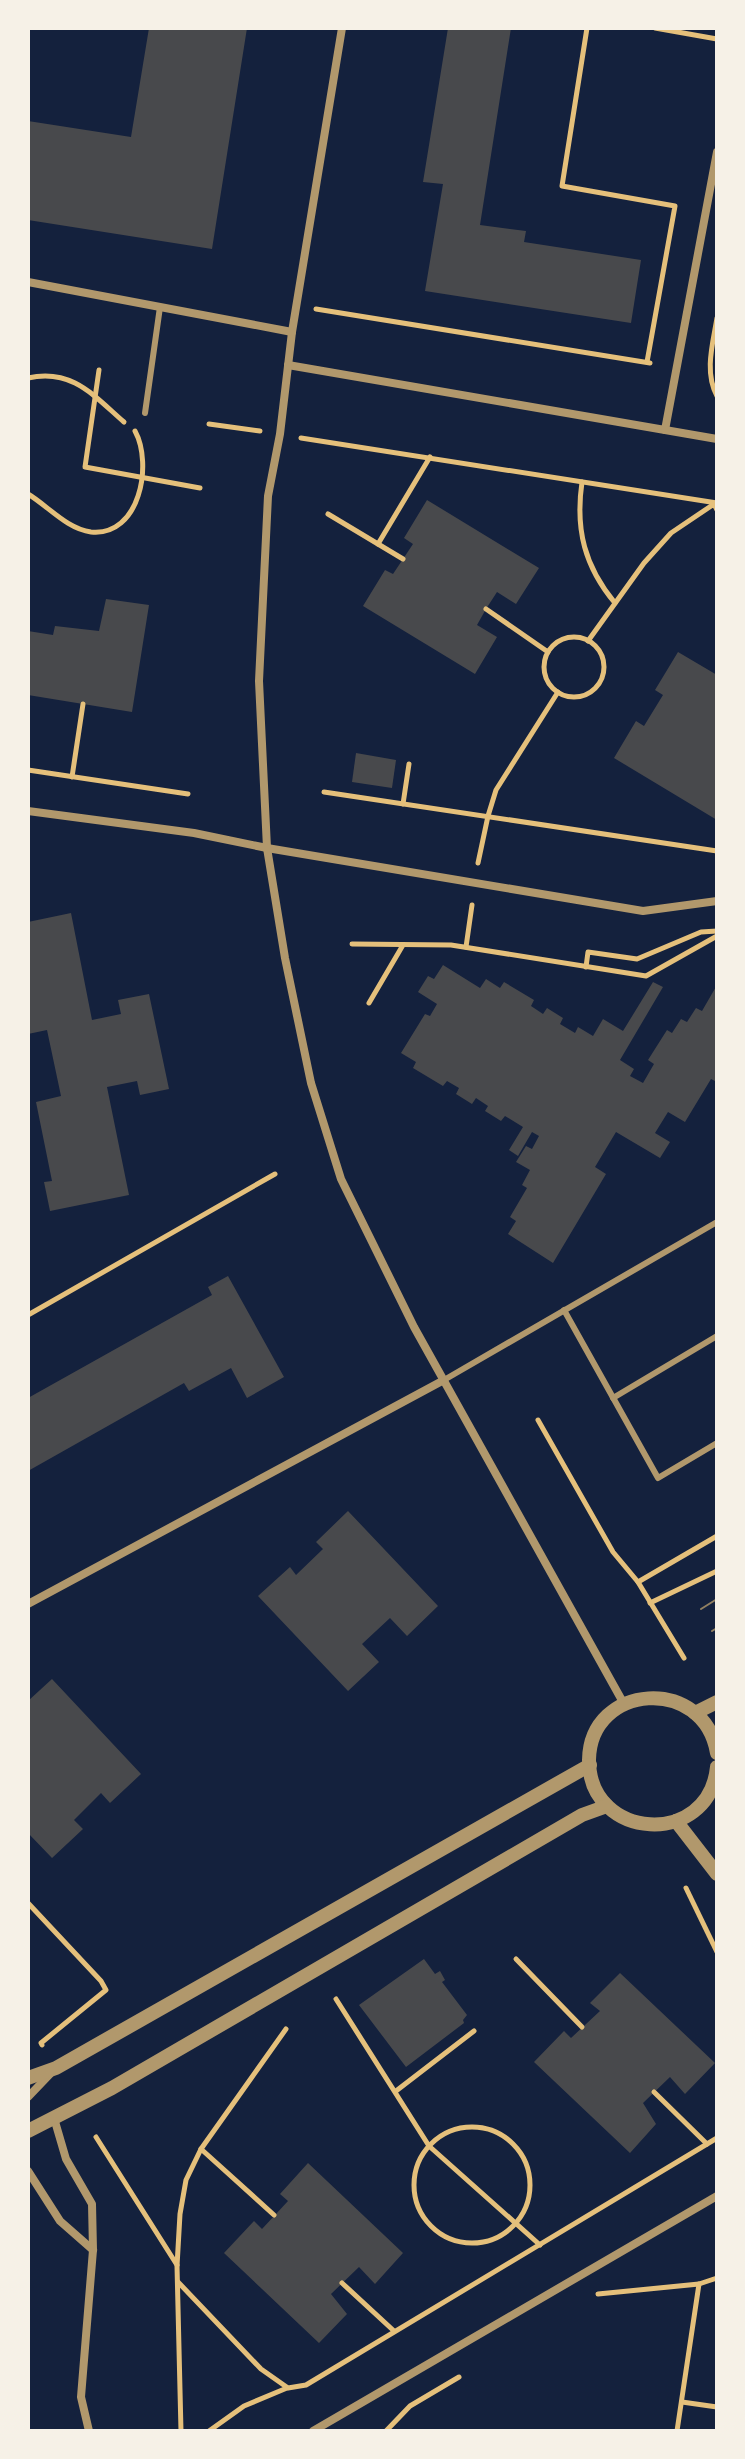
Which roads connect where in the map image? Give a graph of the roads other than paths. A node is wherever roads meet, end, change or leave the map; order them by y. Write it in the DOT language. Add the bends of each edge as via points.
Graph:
graph roads {
  1 [pos="342,28"];
  2 [pos="717,152"];
  3 [pos="28,282"];
  4 [pos="160,307"];
  5 [pos="292,332"];
  6 [pos="288,365"];
  7 [pos="145,413"];
  8 [pos="665,430"];
  9 [pos="717,439"];
  10 [pos="28,811"];
  11 [pos="267,848"];
  12 [pos="717,901"];
  13 [pos="717,1222"];
  14 [pos="564,1310"];
  15 [pos="717,1336"];
  16 [pos="444,1380"];
  17 [pos="613,1398"];
  18 [pos="717,1443"];
  19 [pos="28,1604"];
  20 [pos="717,1702"];
  21 [pos="624,1704"];
  22 [pos="695,1713"];
  23 [pos="717,1750"];
  24 [pos="590,1765"];
  25 [pos="717,1767"];
  26 [pos="710,1792"];
  27 [pos="607,1806"];
  28 [pos="717,1806"];
  29 [pos="676,1821"];
  30 [pos="717,1874"];
  31 [pos="56,2068"];
  32 [pos="28,2078"];
  33 [pos="28,2097"];
  34 [pos="54,2118"];
  35 [pos="28,2131"];
  36 [pos="28,2171"];
  37 [pos="717,2196"];
  38 [pos="93,2250"];
  39 [pos="89,2431"];
  40 [pos="313,2431"];
  1 -- 5 [label="street"];
  2 -- 8 [label="street"];
  3 -- 4 [label="street"];
  4 -- 5 [label="street"];
  4 -- 7 [label="lane"];
  5 -- 6 [label="street"];
  6 -- 8 [label="street"];
  6 -- 11 [label="street" via="268,496 259,681"];
  8 -- 9 [label="street"];
  10 -- 11 [label="street"];
  11 -- 12 [label="street" via="643,911"];
  11 -- 16 [label="street" via="311,1083 341,1179"];
  13 -- 14 [label="lane"];
  14 -- 16 [label="lane"];
  14 -- 17 [label="lane"];
  15 -- 17 [label="lane"];
  16 -- 19 [label="street"];
  16 -- 21 [label="street"];
  17 -- 18 [label="lane" via="658,1478"];
  20 -- 22 [label="street"];
  21 -- 22 [label="street" via="644,1697 665,1698"];
  21 -- 24 [label="street" via="601,1724"];
  22 -- 23 [label="street"];
  24 -- 27 [label="street" via="595,1789"];
  24 -- 31 [label="street"];
  25 -- 26 [label="street"];
  26 -- 28 [label="street"];
  26 -- 29 [label="street"];
  27 -- 29 [label="street" via="644,1825"];
  27 -- 34 [label="street" via="582,1815"];
  29 -- 30 [label="street"];
  31 -- 32 [label="street"];
  31 -- 33 [label="street"];
  34 -- 35 [label="street"];
  34 -- 38 [label="street" via="66,2159 92,2204"];
  36 -- 38 [label="street" via="60,2221"];
  37 -- 40 [label="street"];
  38 -- 39 [label="street" via="81,2397"];
}
